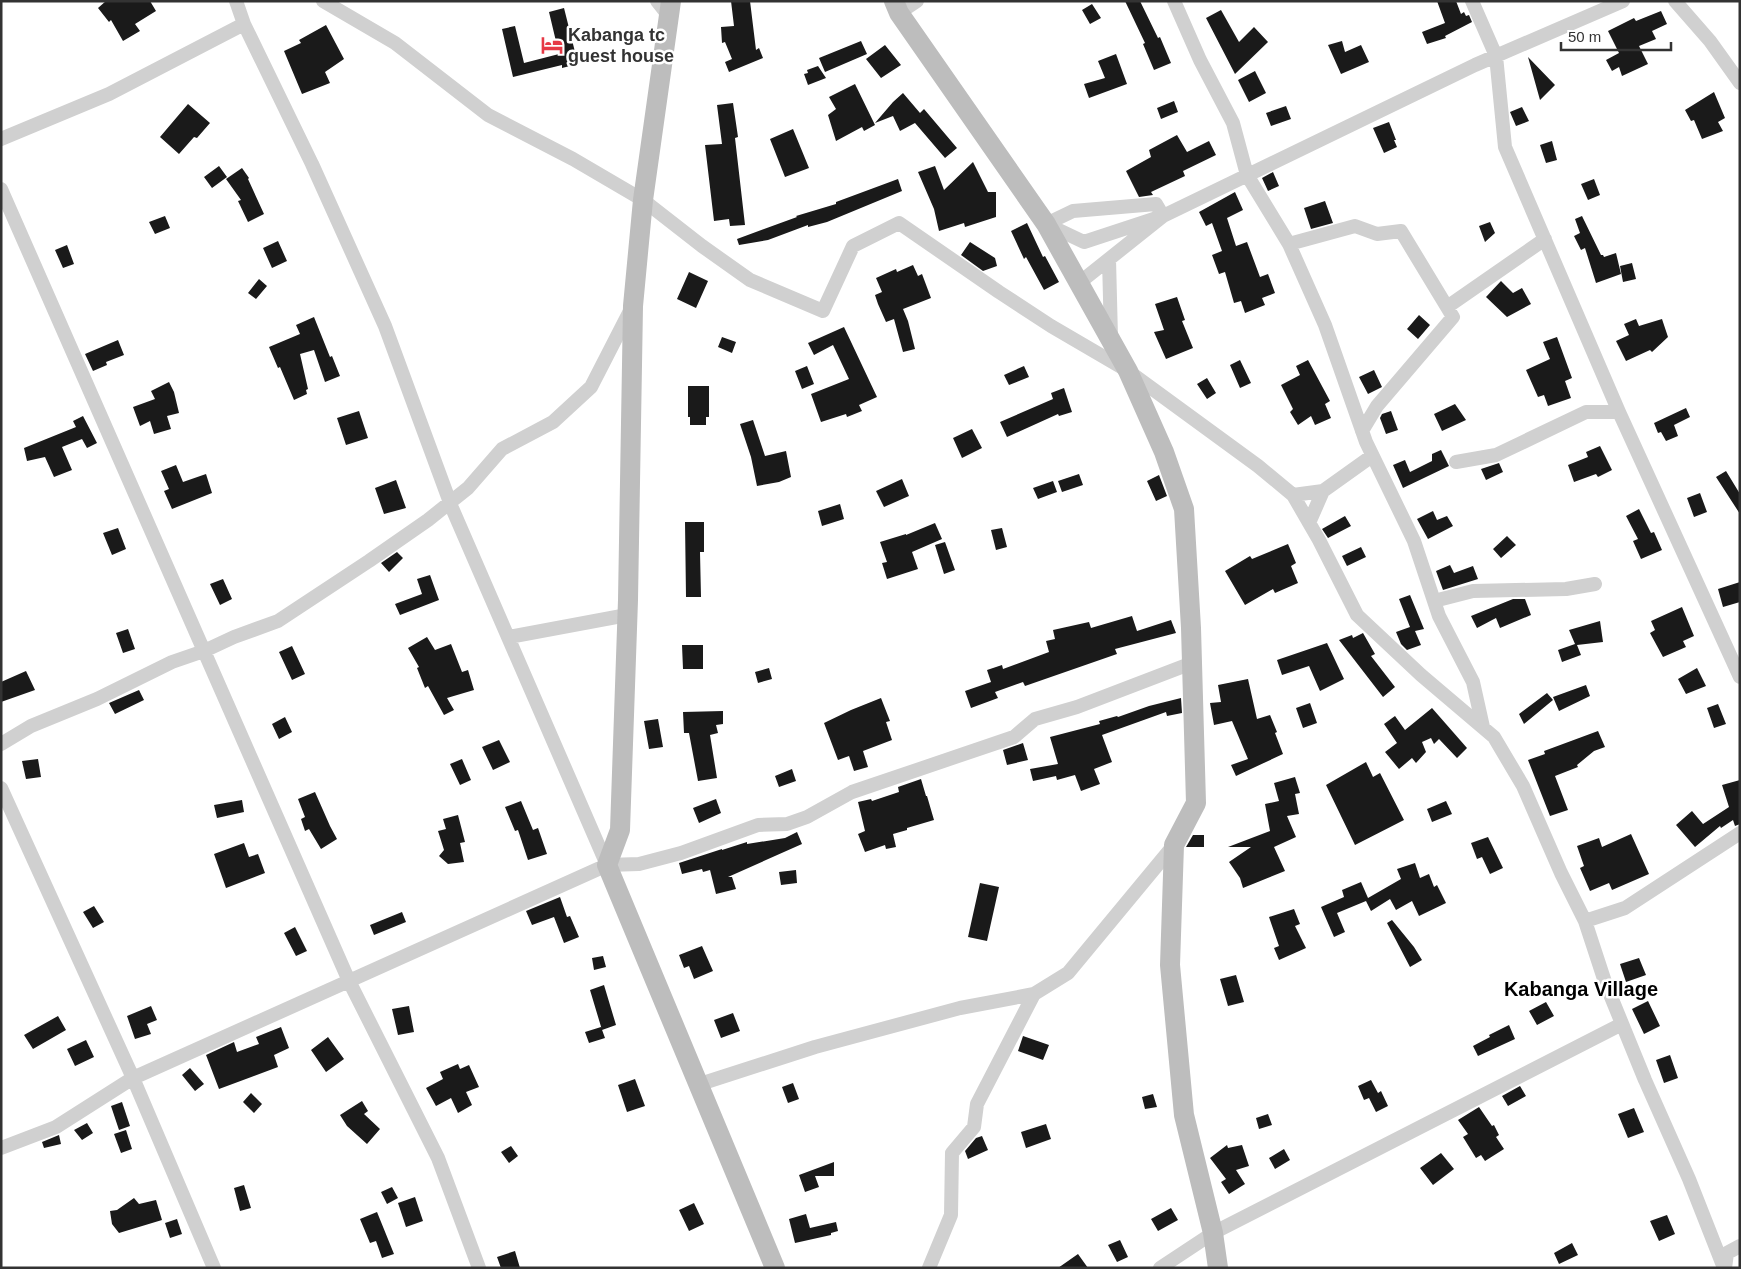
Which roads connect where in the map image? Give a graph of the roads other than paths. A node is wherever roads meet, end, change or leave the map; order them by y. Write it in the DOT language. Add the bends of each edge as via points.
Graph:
graph roads {
  1 [pos="236,1"];
  2 [pos="323,1"];
  3 [pos="917,1"];
  4 [pos="1174,1"];
  5 [pos="1472,1"];
  6 [pos="1623,1"];
  7 [pos="1675,1"];
  8 [pos="665,6"];
  9 [pos="896,7"];
  10 [pos="244,24"];
  11 [pos="1496,56"];
  12 [pos="1740,83"];
  13 [pos="1,139"];
  14 [pos="1247,175"];
  15 [pos="1,189"];
  16 [pos="643,200"];
  17 [pos="1162,216"];
  18 [pos="1046,224"];
  19 [pos="1545,239"];
  20 [pos="1289,244"];
  21 [pos="1109,259"];
  22 [pos="1078,284"];
  23 [pos="633,306"];
  24 [pos="1447,307"];
  25 [pos="1111,340"];
  26 [pos="1128,370"];
  27 [pos="1619,412"];
  28 [pos="1362,431"];
  29 [pos="1372,456"];
  30 [pos="1456,462"];
  31 [pos="1323,491"];
  32 [pos="1293,495"];
  33 [pos="450,502"];
  34 [pos="1310,523"];
  35 [pos="1595,584"];
  36 [pos="1434,602"];
  37 [pos="627,615"];
  38 [pos="508,637"];
  39 [pos="204,651"];
  40 [pos="1192,663"];
  41 [pos="1740,677"];
  42 [pos="1482,727"];
  43 [pos="1,744"];
  44 [pos="1,788"];
  45 [pos="1740,833"];
  46 [pos="1174,845"];
  47 [pos="607,865"];
  48 [pos="1585,921"];
  49 [pos="349,981"];
  50 [pos="1034,994"];
  51 [pos="1622,1024"];
  52 [pos="133,1078"];
  53 [pos="698,1084"];
  54 [pos="1,1148"];
  55 [pos="1213,1233"];
  56 [pos="1740,1246"];
  57 [pos="214,1268"];
  58 [pos="479,1268"];
  59 [pos="775,1268"];
  60 [pos="930,1268"];
  61 [pos="1160,1268"];
  62 [pos="1218,1268"];
  63 [pos="1725,1268"];
  1 -- 10 [label="street"];
  2 -- 16 [label="street" via="395,43 488,115"];
  3 -- 9 [label="street"];
  4 -- 14 [label="street" via="1233,123"];
  5 -- 11 [label="street"];
  6 -- 11 [label="street"];
  7 -- 12 [label="street" via="1710,41"];
  8 -- 16 [label="street"];
  9 -- 18 [label="street"];
  10 -- 13 [label="street" via="109,94"];
  10 -- 33 [label="street" via="385,326"];
  11 -- 14 [label="street"];
  11 -- 19 [label="street" via="1505,147"];
  14 -- 17 [label="street"];
  14 -- 20 [label="street"];
  15 -- 39 [label="street"];
  16 -- 23 [label="street"];
  16 -- 26 [label="street" via="750,280 823,310 853,246 899,223 1051,326"];
  17 -- 18 [label="street" via="1084,242"];
  17 -- 18 [label="street" via="1156,204 1073,211"];
  17 -- 21 [label="street"];
  18 -- 22 [label="street"];
  19 -- 24 [label="street"];
  19 -- 27 [label="street"];
  20 -- 24 [label="street" via="1355,226 1377,234 1401,231"];
  20 -- 28 [label="street" via="1324,325"];
  21 -- 22 [label="street"];
  21 -- 25 [label="street"];
  22 -- 25 [label="street"];
  23 -- 33 [label="street" via="591,387 553,422 502,449 468,488"];
  23 -- 37 [label="street"];
  24 -- 28 [label="street" via="1453,317 1377,406"];
  25 -- 26 [label="street"];
  26 -- 32 [label="street"];
  26 -- 40 [label="street" via="1164,452 1184,509"];
  27 -- 30 [label="street" via="1586,412 1496,455"];
  27 -- 41 [label="street"];
  28 -- 29 [label="street"];
  29 -- 31 [label="street"];
  29 -- 36 [label="street" via="1414,541"];
  31 -- 32 [label="street"];
  31 -- 34 [label="street"];
  32 -- 34 [label="street"];
  33 -- 38 [label="street"];
  33 -- 39 [label="street" via="369,562 278,621"];
  34 -- 42 [label="street" via="1357,615"];
  35 -- 36 [label="street" via="1566,590 1473,591"];
  36 -- 42 [label="street" via="1473,682"];
  37 -- 38 [label="street"];
  37 -- 47 [label="street" via="620,830"];
  38 -- 47 [label="street"];
  39 -- 43 [label="street" via="172,662 31,726"];
  39 -- 49 [label="street"];
  40 -- 46 [label="street" via="1196,803"];
  40 -- 47 [label="street" via="1077,707 1035,719 1014,736 852,792 807,817 787,824 758,825 681,853 639,864"];
  42 -- 48 [label="street" via="1494,737 1524,786"];
  44 -- 52 [label="street"];
  45 -- 48 [label="street" via="1625,908"];
  46 -- 50 [label="street" via="1068,973"];
  46 -- 55 [label="street" via="1170,966 1184,1115"];
  47 -- 49 [label="street"];
  47 -- 53 [label="street"];
  48 -- 51 [label="street"];
  49 -- 52 [label="street"];
  49 -- 58 [label="street" via="438,1158"];
  50 -- 53 [label="street" via="960,1008 815,1047"];
  50 -- 60 [label="street" via="977,1104 974,1127 952,1153 951,1215"];
  51 -- 55 [label="street"];
  51 -- 63 [label="street"];
  52 -- 54 [label="street" via="56,1127"];
  52 -- 57 [label="street"];
  53 -- 59 [label="street"];
  55 -- 61 [label="street"];
  55 -- 62 [label="street"];
  56 -- 63 [label="street" via="1727,1253"];
}
